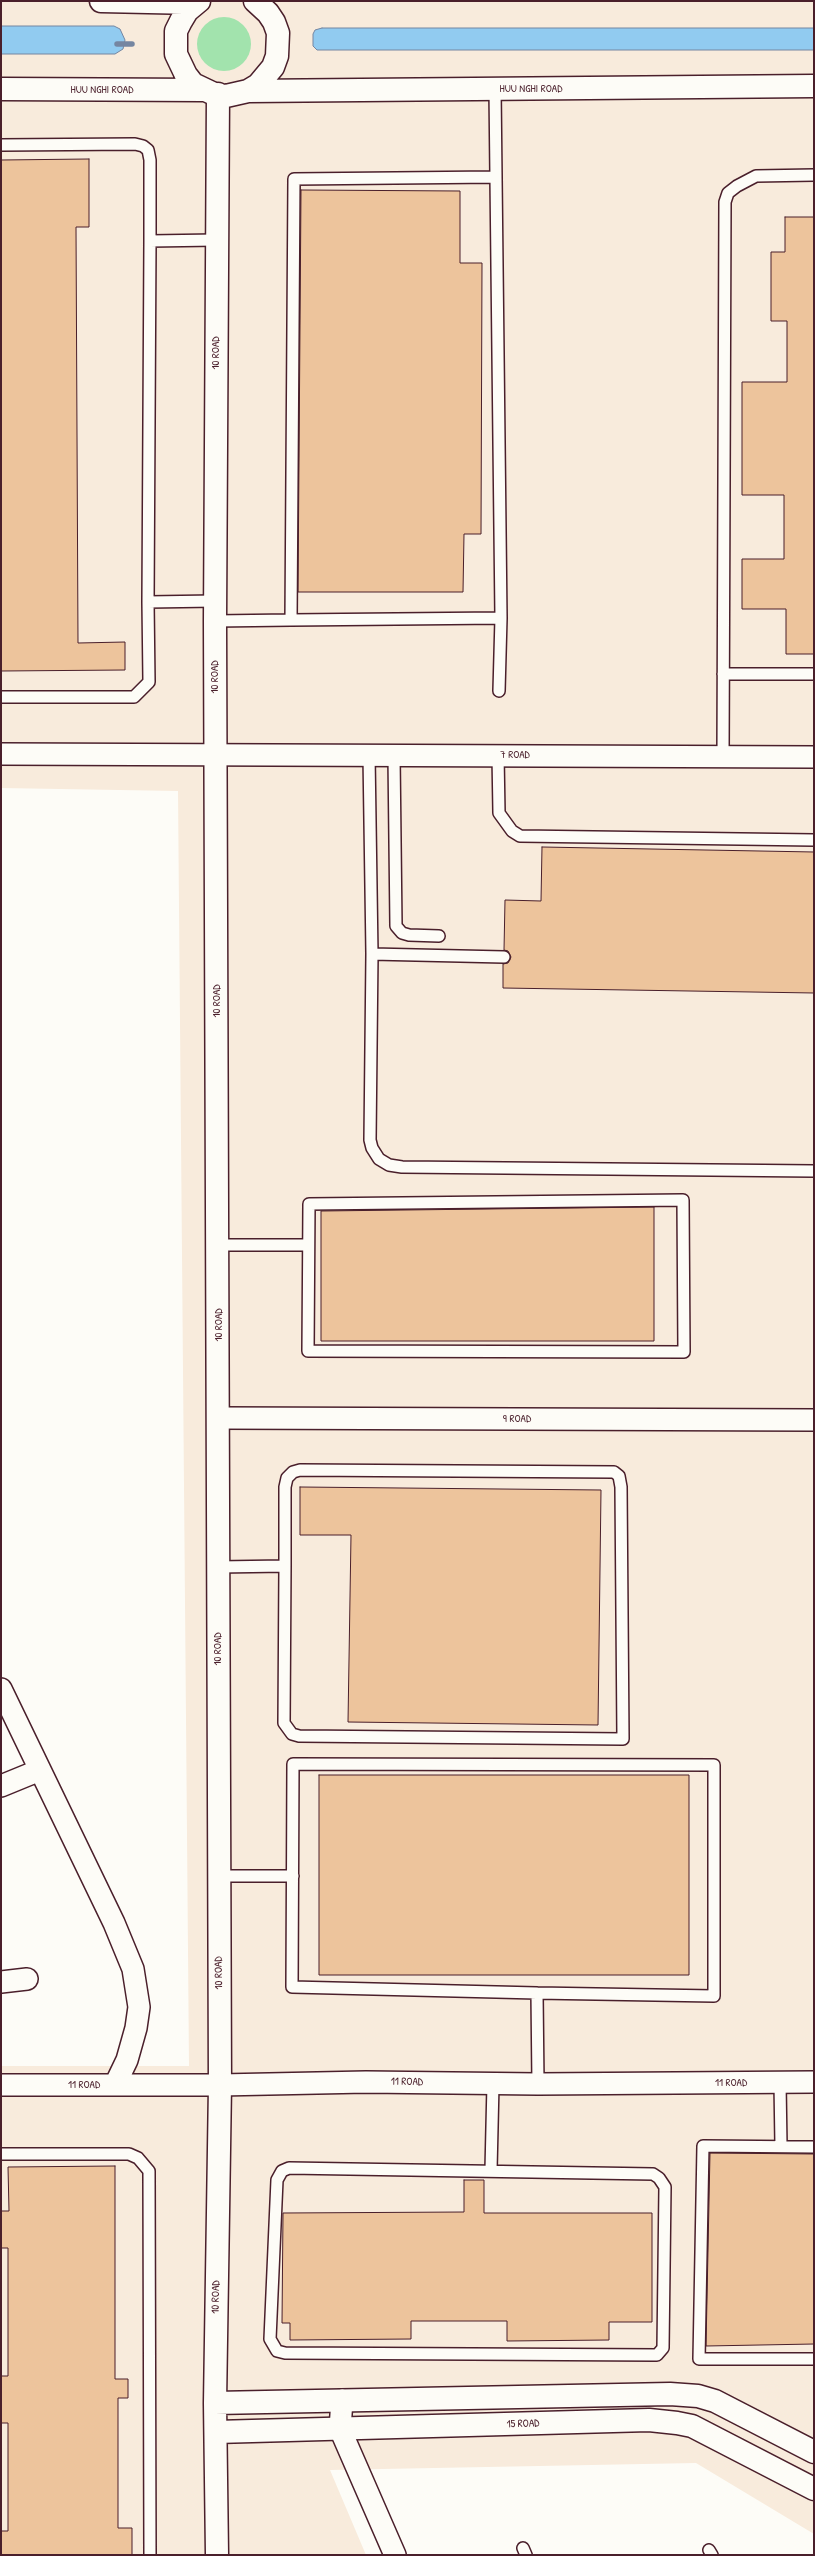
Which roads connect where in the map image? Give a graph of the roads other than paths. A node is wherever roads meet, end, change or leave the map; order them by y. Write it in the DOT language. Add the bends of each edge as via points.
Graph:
graph roads {
  1 [pos="101,1"];
  2 [pos="255,1"];
  3 [pos="197,2"];
  4 [pos="814,86"];
  5 [pos="1,89"];
  6 [pos="495,89"];
  7 [pos="248,91"];
  8 [pos="211,92"];
  9 [pos="1,145"];
  10 [pos="814,175"];
  11 [pos="496,177"];
  12 [pos="216,240"];
  13 [pos="150,241"];
  14 [pos="148,602"];
  15 [pos="215,611"];
  16 [pos="501,618"];
  17 [pos="291,620"];
  18 [pos="723,674"];
  19 [pos="814,674"];
  20 [pos="499,691"];
  21 [pos="1,697"];
  22 [pos="1,754"];
  23 [pos="216,755"];
  24 [pos="369,755"];
  25 [pos="498,755"];
  26 [pos="394,756"];
  27 [pos="723,756"];
  28 [pos="814,757"];
  29 [pos="814,840"];
  30 [pos="439,936"];
  31 [pos="372,954"];
  32 [pos="504,958"];
  33 [pos="814,1171"];
  34 [pos="218,1244"];
  35 [pos="308,1245"];
  36 [pos="219,1418"];
  37 [pos="814,1420"];
  38 [pos="285,1566"];
  39 [pos="218,1567"];
  40 [pos="1,1689"];
  41 [pos="40,1770"];
  42 [pos="1,1786"];
  43 [pos="218,1876"];
  44 [pos="293,1876"];
  45 [pos="27,1980"];
  46 [pos="1,1982"];
  47 [pos="537,1993"];
  48 [pos="814,2082"];
  49 [pos="780,2083"];
  50 [pos="493,2084"];
  51 [pos="538,2084"];
  52 [pos="1,2085"];
  53 [pos="220,2085"];
  54 [pos="115,2086"];
  55 [pos="781,2146"];
  56 [pos="814,2147"];
  57 [pos="1,2154"];
  58 [pos="491,2170"];
  59 [pos="814,2359"];
  60 [pos="342,2400"];
  61 [pos="215,2402"];
  62 [pos="340,2429"];
  63 [pos="216,2432"];
  64 [pos="814,2452"];
  65 [pos="814,2489"];
  66 [pos="150,2555"];
  67 [pos="217,2555"];
  68 [pos="395,2555"];
  1 -- 3 [label="street"];
  2 -- 7 [label="street" via="268,12 274,22 279,45 273,67 258,85"];
  3 -- 8 [label="street" via="187,11 176,31 176,54 186,75"];
  4 -- 6 [label="street, HUU NGHI ROAD"];
  5 -- 8 [label="street, HUU NGHI ROAD"];
  6 -- 7 [label="street, HUU NGHI ROAD"];
  6 -- 11 [label="lane"];
  7 -- 8 [label="street, HUU NGHI ROAD" via="237,94"];
  8 -- 12 [label="street, 10 ROAD"];
  9 -- 13 [label="lane" via="143,146 148,150 150,160"];
  10 -- 18 [label="lane" via="756,176 728,193 725,202"];
  11 -- 16 [label="lane"];
  11 -- 17 [label="lane" via="294,179"];
  12 -- 13 [label="lane"];
  12 -- 15 [label="street, 10 ROAD"];
  13 -- 14 [label="lane"];
  14 -- 15 [label="lane"];
  14 -- 21 [label="lane" via="149,682 134,697"];
  15 -- 17 [label="lane"];
  15 -- 23 [label="street, 10 ROAD"];
  16 -- 17 [label="lane"];
  16 -- 20 [label="lane"];
  18 -- 19 [label="lane"];
  18 -- 27 [label="lane"];
  22 -- 23 [label="street, 7 ROAD"];
  23 -- 24 [label="street, 7 ROAD"];
  23 -- 34 [label="street, 10 ROAD"];
  24 -- 26 [label="street, 7 ROAD"];
  24 -- 31 [label="lane"];
  25 -- 26 [label="street, 7 ROAD"];
  25 -- 27 [label="street, 7 ROAD"];
  25 -- 29 [label="lane" via="499,813 512,831 520,836"];
  26 -- 30 [label="lane" via="396,926 402,933 409,935"];
  27 -- 28 [label="street, 7 ROAD"];
  31 -- 32 [label="lane"];
  31 -- 33 [label="lane" via="370,1140 379,1159 389,1165"];
  34 -- 35 [label="lane"];
  34 -- 36 [label="street, 10 ROAD"];
  35 -- 35 [label="lane" via="308,1351 684,1352 683,1200 309,1204"];
  36 -- 37 [label="street, 9 ROAD"];
  36 -- 39 [label="street, 10 ROAD"];
  38 -- 38 [label="lane" via="285,1487 287,1478 293,1472 614,1472 619,1476 621,1487 623,1740 292,1734 284,1723"];
  38 -- 39 [label="lane"];
  39 -- 43 [label="street, 10 ROAD"];
  40 -- 41 [label="street"];
  41 -- 42 [label="street"];
  41 -- 54 [label="street" via="114,1923 133,1969 139,2007 136,2028 127,2060"];
  43 -- 44 [label="lane"];
  43 -- 53 [label="street, 10 ROAD"];
  44 -- 47 [label="lane" via="292,1987"];
  44 -- 47 [label="lane" via="293,1764 714,1765 714,1996"];
  45 -- 46 [label="street"];
  47 -- 51 [label="lane"];
  48 -- 49 [label="street, 11 ROAD"];
  49 -- 51 [label="street, 11 ROAD"];
  49 -- 55 [label="lane"];
  50 -- 51 [label="street, 11 ROAD"];
  50 -- 53 [label="street, 11 ROAD" via="366,2082"];
  50 -- 58 [label="lane"];
  52 -- 54 [label="street, 11 ROAD"];
  53 -- 54 [label="street, 11 ROAD"];
  53 -- 61 [label="street, 10 ROAD"];
  55 -- 56 [label="lane"];
  55 -- 59 [label="lane" via="703,2146 699,2359"];
  57 -- 66 [label="lane" via="130,2154 138,2158 149,2171"];
  58 -- 58 [label="lane" via="289,2168 282,2171 278,2180 270,2339 272,2345 277,2351 285,2353 661,2353 665,2187 660,2178 653,2174"];
  60 -- 61 [label="street"];
  60 -- 62 [label="street"];
  60 -- 64 [label="street" via="670,2394 698,2396 715,2401"];
  61 -- 63 [label="street, 10 ROAD"];
  62 -- 63 [label="street, 15 ROAD"];
  62 -- 65 [label="street, 15 ROAD" via="649,2420 677,2423 692,2426"];
  62 -- 68 [label="street"];
  63 -- 67 [label="street, 10 ROAD"];
}
